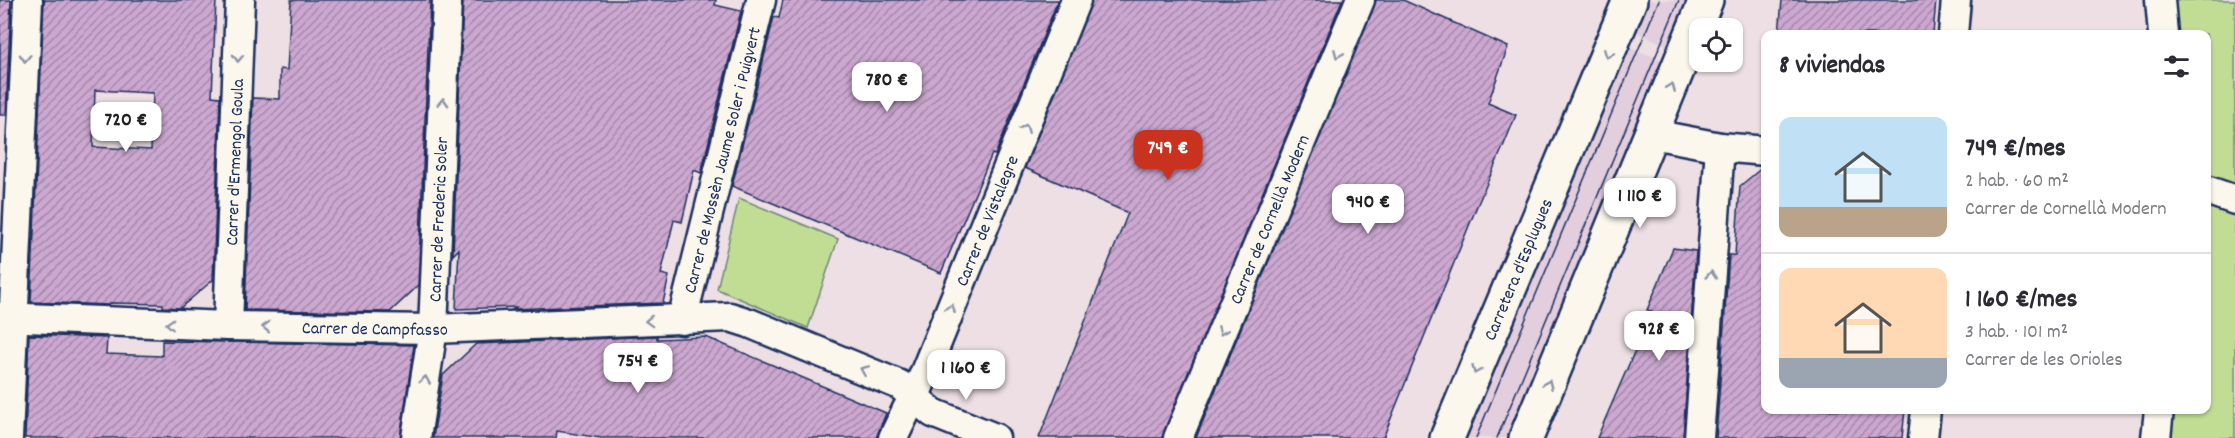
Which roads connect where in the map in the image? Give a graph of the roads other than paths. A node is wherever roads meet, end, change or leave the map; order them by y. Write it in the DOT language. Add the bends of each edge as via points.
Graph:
graph roads {
  1 [pos="28,0"];
  2 [pos="240,0"];
  3 [pos="447,0"];
  4 [pos="761,0"];
  5 [pos="1077,0"];
  6 [pos="1360,0"];
  7 [pos="1630,0"];
  8 [pos="1706,0"];
  9 [pos="1956,0"];
  10 [pos="2160,0"];
  11 [pos="1953,30"];
  12 [pos="2163,30"];
  13 [pos="1652,134"];
  14 [pos="1720,147"];
  15 [pos="1761,151"];
  16 [pos="10,164"];
  17 [pos="2211,192"];
  18 [pos="2235,200"];
  19 [pos="7,318"];
  20 [pos="682,320"];
  21 [pos="228,326"];
  22 [pos="433,330"];
  23 [pos="914,399"];
  24 [pos="1926,414"];
  25 [pos="2159,414"];
  26 [pos="8,438"];
  27 [pos="416,438"];
  28 [pos="893,438"];
  29 [pos="995,438"];
  30 [pos="1178,438"];
  31 [pos="1447,438"];
  32 [pos="1526,438"];
  33 [pos="1699,438"];
  34 [pos="1923,438"];
  35 [pos="2156,438"];
  1 -- 16 [label="street, one-way"];
  2 -- 21 [label="street, Carrer d'Ermengol Goula, one-way"];
  22 -- 3 [label="street, Carrer de Frederic Soler, one-way"];
  4 -- 20 [label="street, Carrer de Mossèn Jaume Soler i Puigvert"];
  23 -- 5 [label="street, Carrer de Vistalegre, one-way"];
  6 -- 30 [label="street, Carrer de Cornellà Modern, one-way"];
  7 -- 31 [label="street, Carretera d'Esplugues, one-way"];
  13 -- 8 [label="street, one-way"];
  9 -- 11 [label="street"];
  10 -- 12 [label="street"];
  13 -- 14 [label="street"];
  32 -- 13 [label="street, one-way"];
  14 -- 15 [label="street"];
  33 -- 14 [label="street, one-way"];
  16 -- 19 [label="street"];
  17 -- 18 [label="street"];
  21 -- 19 [label="street, Carrer de Campfasso, one-way"];
  19 -- 26 [label="street"];
  20 -- 22 [label="street, Carrer de Campfasso, one-way"];
  23 -- 20 [label="street, Carrer de Campfasso, one-way" via="900,386 749,323 730,317"];
  22 -- 21 [label="street, Carrer de Campfasso, one-way"];
  27 -- 22 [label="street, Carrer de Frederic Soler, one-way"];
  23 -- 28 [label="street, Carrer de Vistalegre"];
  23 -- 29 [label="street, Carrer de Campfasso" via="933,412"];
  24 -- 34 [label="street"];
  25 -- 35 [label="street"];
}
